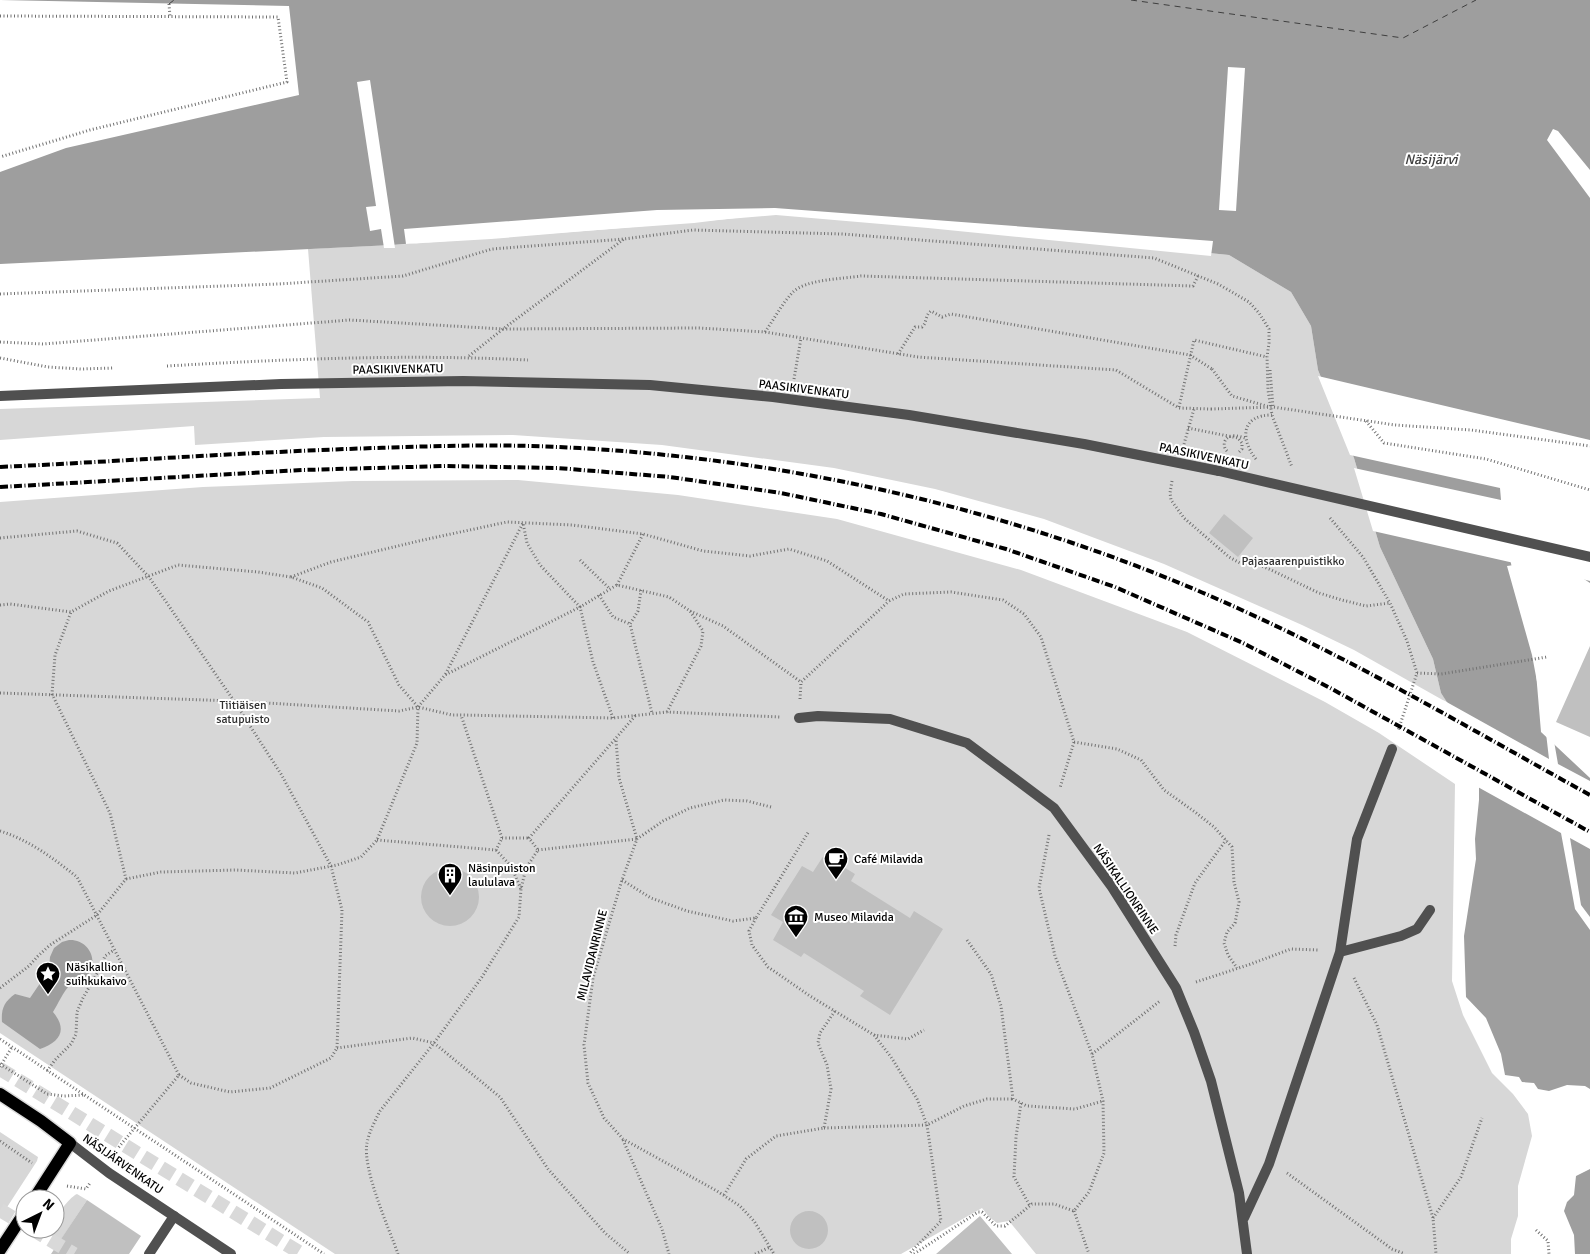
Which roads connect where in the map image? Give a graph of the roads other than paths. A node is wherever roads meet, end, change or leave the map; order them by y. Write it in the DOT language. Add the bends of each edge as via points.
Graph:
graph roads {
  1 [pos="0,396"];
  2 [pos="1590,557"];
  3 [pos="799,718"];
  4 [pos="1392,748"];
  5 [pos="1430,910"];
  6 [pos="1340,952"];
  7 [pos="0,1094"];
  8 [pos="70,1143"];
  9 [pos="40,1189"];
  10 [pos="174,1216"];
  11 [pos="1243,1219"];
  12 [pos="15,1227"];
  13 [pos="0,1250"];
  14 [pos="149,1254"];
  15 [pos="231,1254"];
  16 [pos="1247,1254"];
  1 -- 2 [label="street, PAASIKIVENKATU, bridge" via="311,383 463,381 650,385 773,397 909,415 1084,444"];
  3 -- 11 [label="street, NÄSIKALLIONRINNE" via="890,719 968,743 1054,808 1112,887 1176,988 1211,1080"];
  4 -- 6 [label="street" via="1357,839"];
  5 -- 6 [label="street" via="1417,929"];
  6 -- 11 [label="street" via="1269,1164"];
  7 -- 8 [label="main road, NÄSIJÄRVENKATU"];
  8 -- 9 [label="main road"];
  8 -- 10 [label="street, NÄSIJÄRVENKATU" via="109,1174"];
  10 -- 14 [label="street"];
  10 -- 15 [label="street, NÄSIJÄRVENKATU"];
  11 -- 16 [label="street, NÄSIKALLIONRINNE"];
  12 -- 13 [label="main road"];
}
